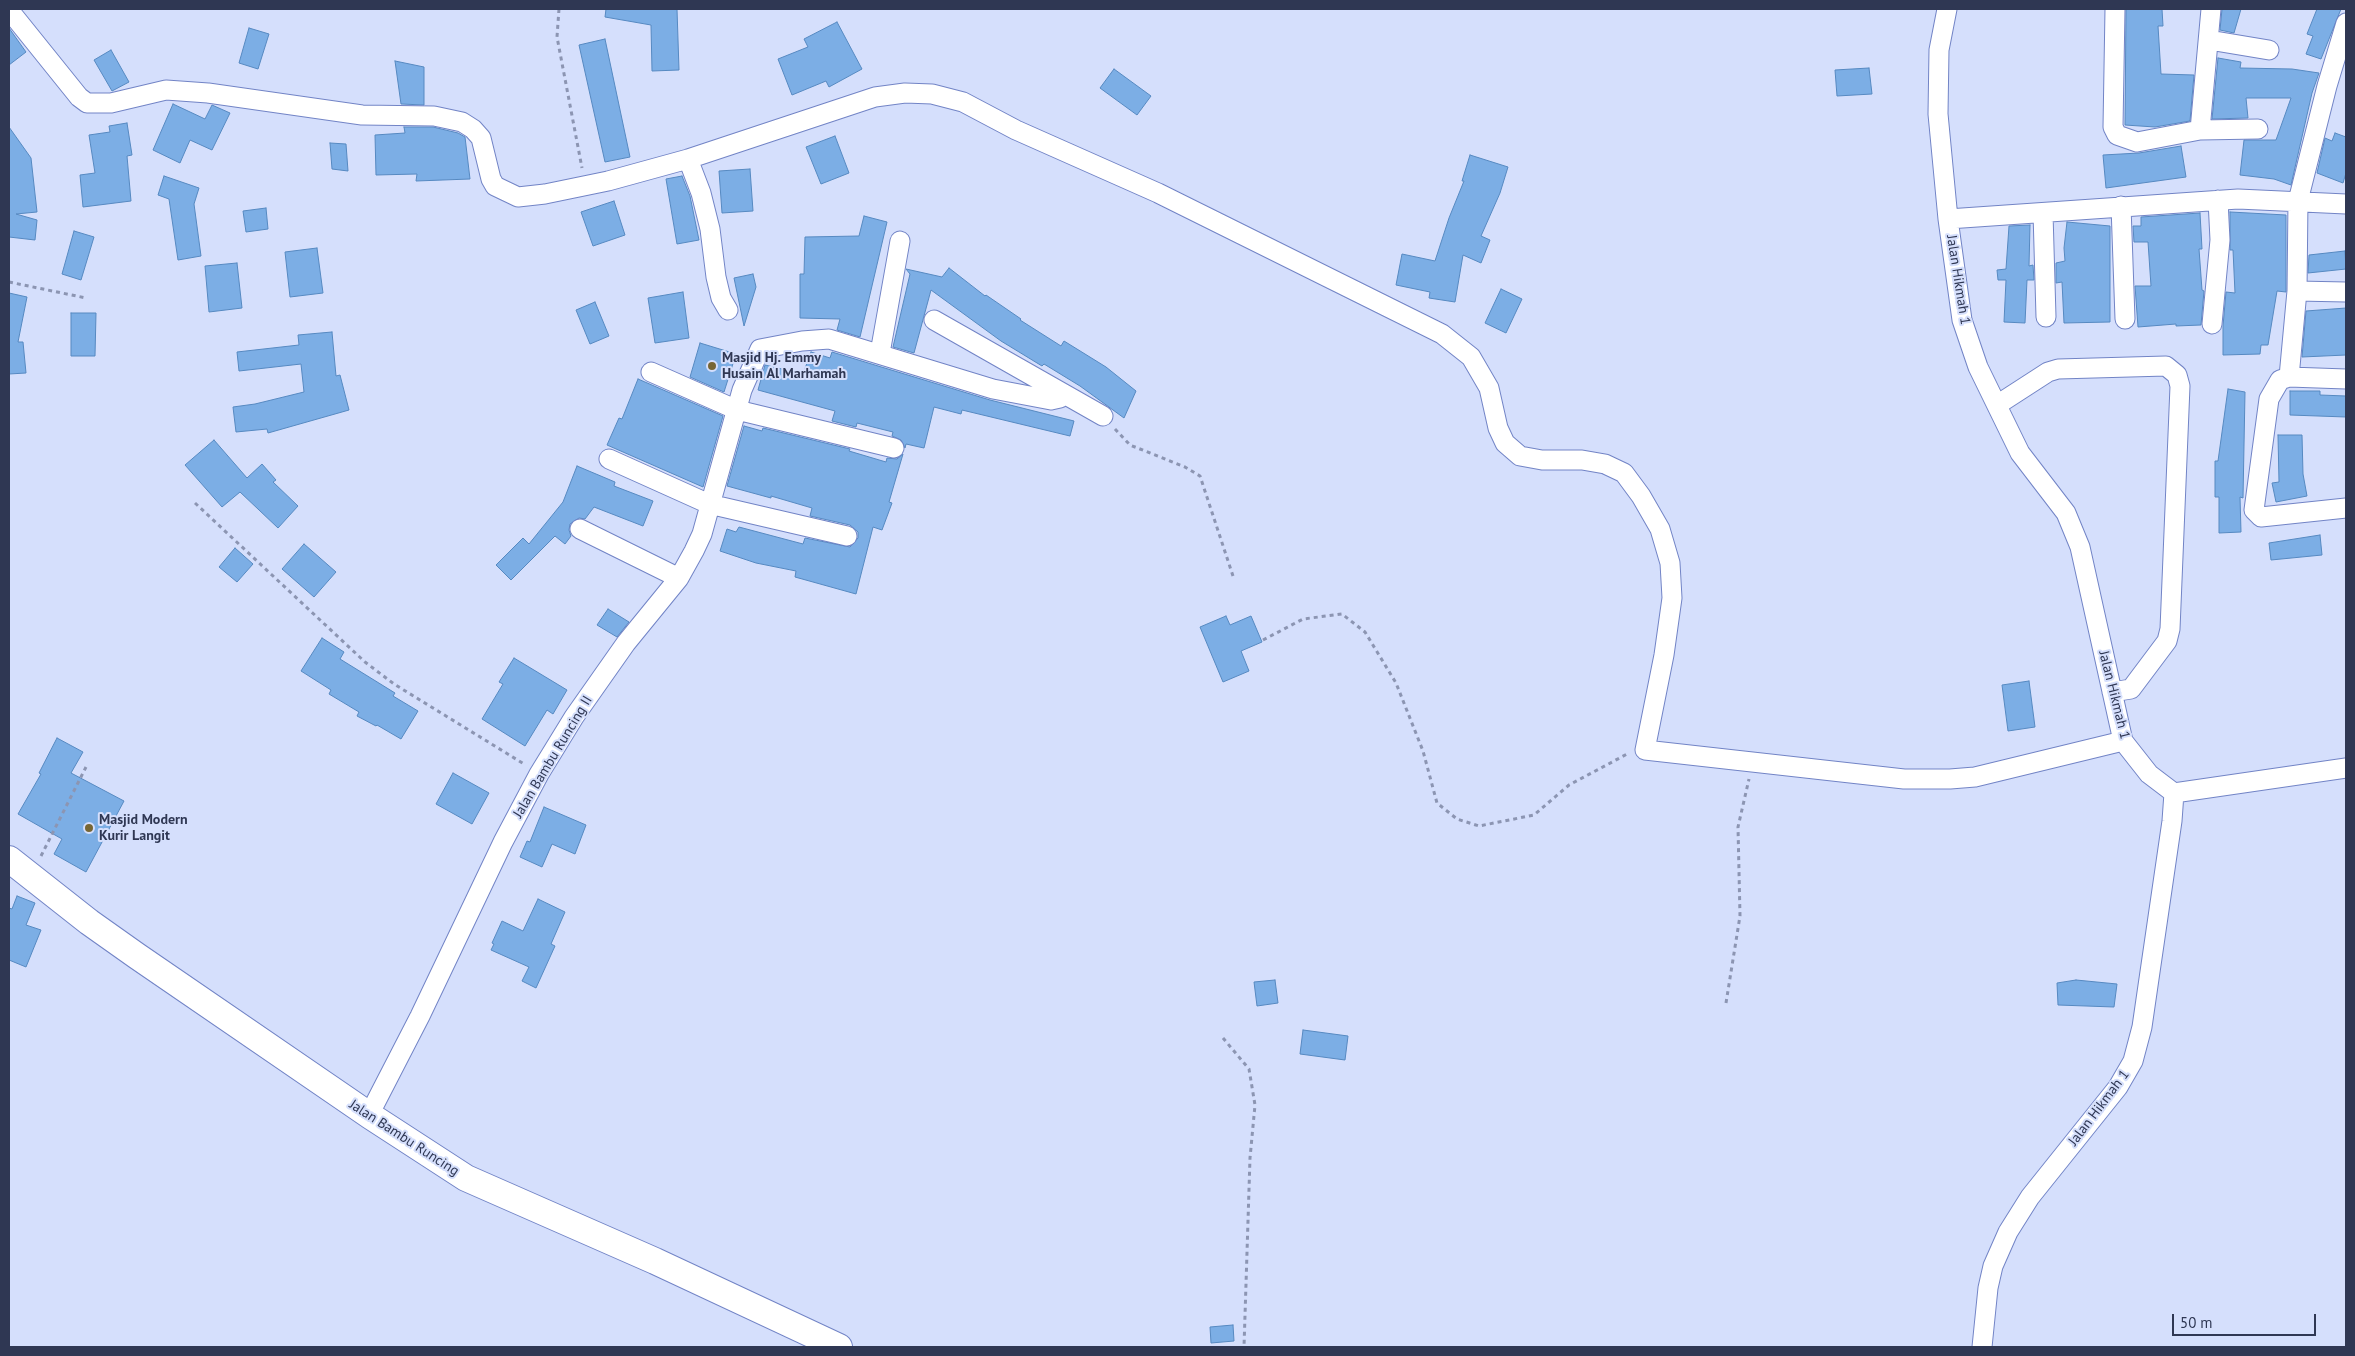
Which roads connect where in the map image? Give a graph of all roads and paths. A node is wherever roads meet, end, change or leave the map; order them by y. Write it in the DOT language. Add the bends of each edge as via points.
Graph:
graph roads {
  1 [pos="559,9"];
  2 [pos="1947,9"];
  3 [pos="2115,9"];
  4 [pos="2212,9"];
  5 [pos="9,10"];
  6 [pos="2346,23"];
  7 [pos="2209,40"];
  8 [pos="2269,50"];
  9 [pos="2258,129"];
  10 [pos="2200,130"];
  11 [pos="688,159"];
  12 [pos="586,186"];
  13 [pos="2218,200"];
  14 [pos="2298,201"];
  15 [pos="2346,204"];
  16 [pos="2121,206"];
  17 [pos="2043,213"];
  18 [pos="1948,219"];
  19 [pos="900,241"];
  20 [pos="9,282"];
  21 [pos="2297,291"];
  22 [pos="2346,292"];
  23 [pos="86,298"];
  24 [pos="728,310"];
  25 [pos="2046,317"];
  26 [pos="2125,318"];
  27 [pos="934,320"];
  28 [pos="2212,324"];
  29 [pos="880,353"];
  30 [pos="651,372"];
  31 [pos="2289,377"];
  32 [pos="2346,379"];
  33 [pos="1064,394"];
  34 [pos="1997,405"];
  35 [pos="737,410"];
  36 [pos="1103,416"];
  37 [pos="894,448"];
  38 [pos="609,459"];
  39 [pos="194,503"];
  40 [pos="710,504"];
  41 [pos="2346,508"];
  42 [pos="580,529"];
  43 [pos="846,536"];
  44 [pos="1233,576"];
  45 [pos="680,578"];
  46 [pos="1263,640"];
  47 [pos="2112,692"];
  48 [pos="2123,742"];
  49 [pos="1645,750"];
  50 [pos="1753,763"];
  51 [pos="86,767"];
  52 [pos="2346,768"];
  53 [pos="539,774"];
  54 [pos="2174,793"];
  55 [pos="9,859"];
  56 [pos="30,876"];
  57 [pos="1726,1003"];
  58 [pos="1223,1038"];
  59 [pos="369,1115"];
  60 [pos="839,1347"];
  61 [pos="1244,1347"];
  62 [pos="1982,1347"];
  1 -- 12 [label="path" via="557,38"];
  2 -- 18 [label="street, Jalan Hikmah 1" via="1939,50 1938,114"];
  3 -- 10 [label="street" via="2113,127 2117,135 2137,142"];
  4 -- 7 [label="street"];
  5 -- 12 [label="street" via="87,103 111,104 166,90 362,115 434,116 462,122 473,129 481,138 491,179 504,192 518,197"];
  6 -- 14 [label="street"];
  7 -- 8 [label="street"];
  7 -- 10 [label="street"];
  9 -- 10 [label="street"];
  11 -- 12 [label="street"];
  11 -- 24 [label="street" via="710,229 721,298"];
  11 -- 49 [label="street" via="875,97 932,94 963,102 1016,130 1158,193 1442,334 1471,357 1489,388 1498,428 1505,443 1520,456 1606,464 1624,474 1660,529 1670,563 1672,598"];
  13 -- 14 [label="street"];
  13 -- 16 [label="street"];
  13 -- 28 [label="street" via="2220,240"];
  14 -- 15 [label="street"];
  14 -- 21 [label="street"];
  16 -- 17 [label="street"];
  16 -- 26 [label="street"];
  17 -- 18 [label="street"];
  17 -- 25 [label="street"];
  18 -- 34 [label="street, Jalan Hikmah 1" via="1962,320 1978,367"];
  19 -- 29 [label="street"];
  20 -- 23 [label="path"];
  21 -- 22 [label="street"];
  21 -- 31 [label="street"];
  27 -- 33 [label="street"];
  29 -- 33 [label="street" via="993,389 1051,400"];
  29 -- 35 [label="street, Jalan Bambu Runcing II" via="829,339 760,349"];
  30 -- 35 [label="street"];
  31 -- 32 [label="street"];
  31 -- 41 [label="street" via="2280,380 2269,399 2254,510 2261,517"];
  33 -- 36 [label="street"];
  34 -- 47 [label="street, Jalan Hikmah 1" via="2020,453 2066,513 2080,547"];
  34 -- 47 [label="street" via="2058,369 2166,366 2177,375 2180,386 2170,628 2167,642 2131,689"];
  35 -- 37 [label="street"];
  35 -- 40 [label="street, Jalan Bambu Runcing II"];
  36 -- 44 [label="path" via="1130,445 1200,476"];
  38 -- 40 [label="street"];
  39 -- 53 [label="path" via="365,662 394,684"];
  40 -- 43 [label="street"];
  40 -- 45 [label="street, Jalan Bambu Runcing II" via="702,534"];
  42 -- 45 [label="street"];
  45 -- 53 [label="street, Jalan Bambu Runcing II" via="626,643"];
  46 -- 49 [label="path" via="1303,619 1342,614 1364,632 1396,683 1423,751 1437,803 1457,819 1479,826 1534,815 1569,785 1630,752"];
  47 -- 48 [label="street, Jalan Hikmah 1"];
  48 -- 50 [label="street" via="1975,777 1950,779 1904,779"];
  48 -- 54 [label="street, Jalan Hikmah 1" via="2149,774"];
  49 -- 50 [label="street"];
  50 -- 57 [label="path" via="1738,827 1740,916"];
  51 -- 56 [label="path"];
  52 -- 54 [label="street"];
  53 -- 59 [label="street, Jalan Bambu Runcing II"];
  54 -- 62 [label="street, Jalan Hikmah 1" via="2142,1027 2133,1061 2118,1087 2030,1197 2008,1232 1993,1266 1988,1288"];
  55 -- 56 [label="street, Jalan Bambu Runcing"];
  56 -- 59 [label="street, Jalan Bambu Runcing" via="137,956"];
  58 -- 61 [label="path" via="1249,1069 1255,1105 1250,1158"];
  59 -- 60 [label="street, Jalan Bambu Runcing" via="466,1178"];
}
